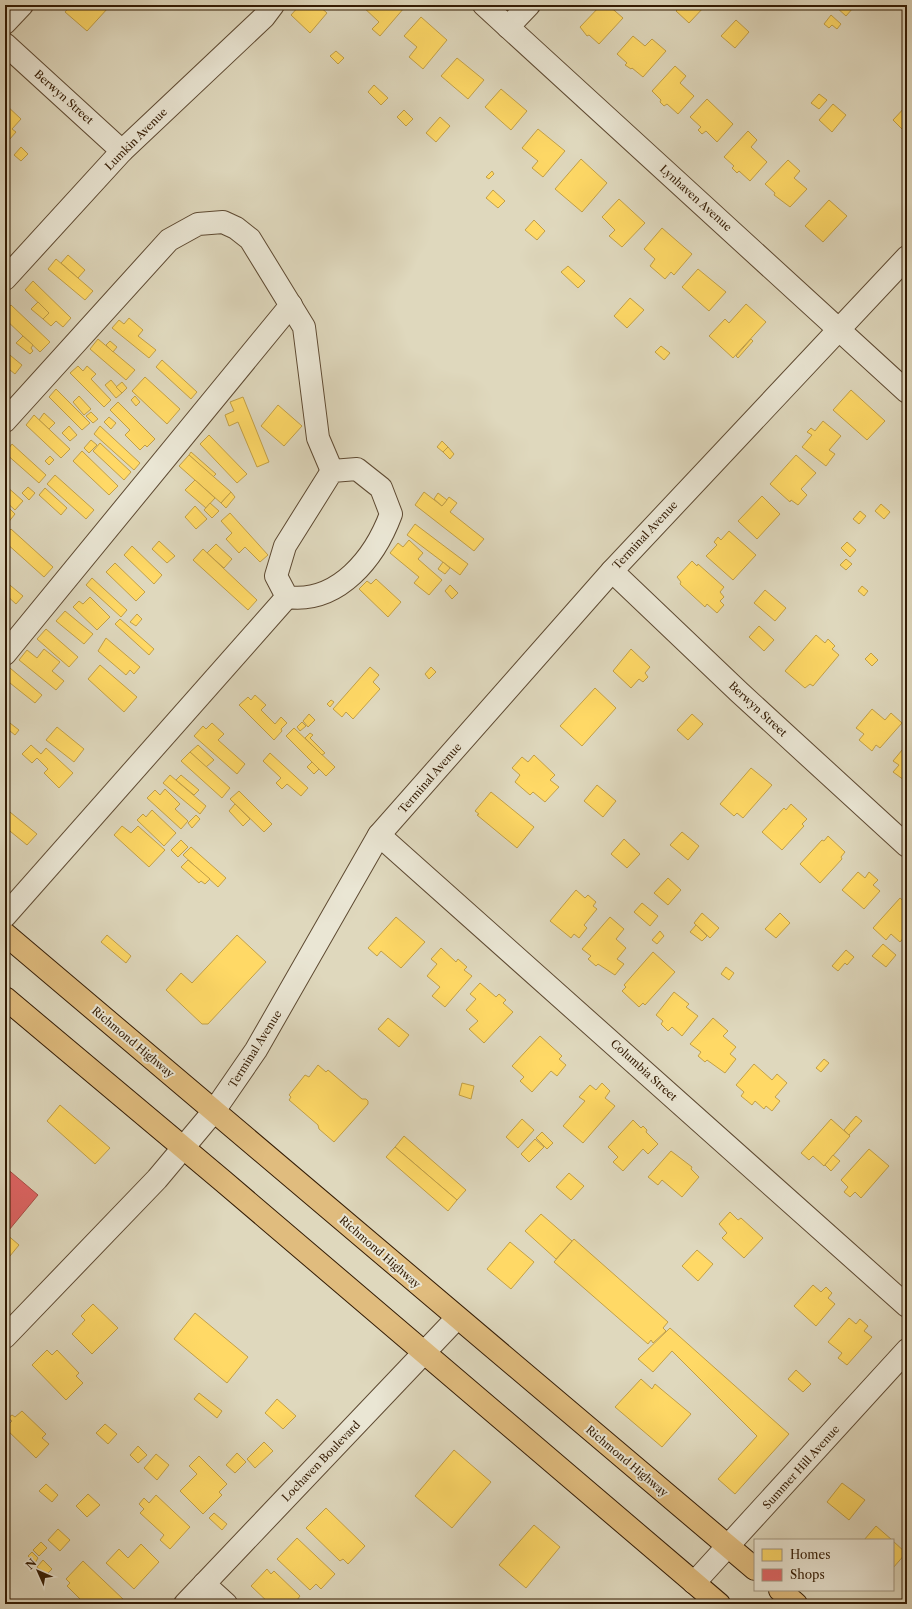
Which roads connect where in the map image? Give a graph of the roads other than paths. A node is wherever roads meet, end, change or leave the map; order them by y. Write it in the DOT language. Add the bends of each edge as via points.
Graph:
graph roads {
  1 [pos="22,5"];
  2 [pos="273,5"];
  3 [pos="484,5"];
  4 [pos="529,5"];
  5 [pos="5,23"];
  6 [pos="508,27"];
  7 [pos="5,44"];
  8 [pos="122,151"];
  9 [pos="907,257"];
  10 [pos="5,279"];
  11 [pos="291,305"];
  12 [pos="840,330"];
  13 [pos="907,392"];
  14 [pos="5,421"];
  15 [pos="332,471"];
  16 [pos="612,570"];
  17 [pos="287,597"];
  18 [pos="5,654"];
  19 [pos="379,835"];
  20 [pos="907,846"];
  21 [pos="5,916"];
  22 [pos="5,934"];
  23 [pos="5,998"];
  24 [pos="214,1111"];
  25 [pos="184,1148"];
  26 [pos="907,1306"];
  27 [pos="457,1318"];
  28 [pos="5,1337"];
  29 [pos="907,1350"];
  30 [pos="424,1353"];
  31 [pos="728,1546"];
  32 [pos="754,1568"];
  33 [pos="694,1583"];
  34 [pos="204,1584"];
  35 [pos="781,1591"];
  36 [pos="185,1604"];
  37 [pos="226,1604"];
  38 [pos="719,1604"];
  39 [pos="796,1604"];
  1 -- 5 [label="street"];
  2 -- 8 [label="street, Lumkin Avenue"];
  3 -- 6 [label="street, Lynhaven Avenue"];
  4 -- 6 [label="street"];
  6 -- 12 [label="street, Lynhaven Avenue"];
  7 -- 8 [label="street, Berwyn Street"];
  8 -- 10 [label="street, Lumkin Avenue"];
  9 -- 12 [label="street, Terminal Avenue"];
  11 -- 14 [label="street" via="250,239 236,228 222,222 198,224 169,240"];
  11 -- 15 [label="street" via="304,327 318,438"];
  11 -- 18 [label="street"];
  12 -- 13 [label="street, Lynhaven Avenue"];
  12 -- 16 [label="street, Terminal Avenue"];
  15 -- 17 [label="street" via="286,546 276,576"];
  15 -- 17 [label="street" via="357,469 381,488 391,514 383,534 358,571 329,591 300,599"];
  16 -- 19 [label="street, Terminal Avenue"];
  16 -- 20 [label="street, Berwyn Street" via="739,692"];
  17 -- 21 [label="street"];
  19 -- 24 [label="street, Terminal Avenue" via="256,1050"];
  19 -- 26 [label="street, Columbia Street"];
  22 -- 24 [label="main road, Richmond Highway"];
  23 -- 25 [label="main road"];
  24 -- 25 [label="street, Terminal Avenue"];
  24 -- 27 [label="main road, Richmond Highway"];
  25 -- 28 [label="street, Terminal Avenue" via="129,1210"];
  25 -- 30 [label="main road"];
  27 -- 30 [label="street, Lochaven Boulevard"];
  27 -- 31 [label="main road, Richmond Highway"];
  29 -- 31 [label="street, Summer Hill Avenue"];
  30 -- 33 [label="main road"];
  30 -- 34 [label="street, Lochaven Boulevard"];
  31 -- 32 [label="main road, Richmond Highway"];
  31 -- 33 [label="street, Summer Hill Avenue"];
  33 -- 38 [label="main road"];
  34 -- 36 [label="street, Lochaven Boulevard"];
  34 -- 37 [label="street"];
  35 -- 39 [label="main road"];
}
